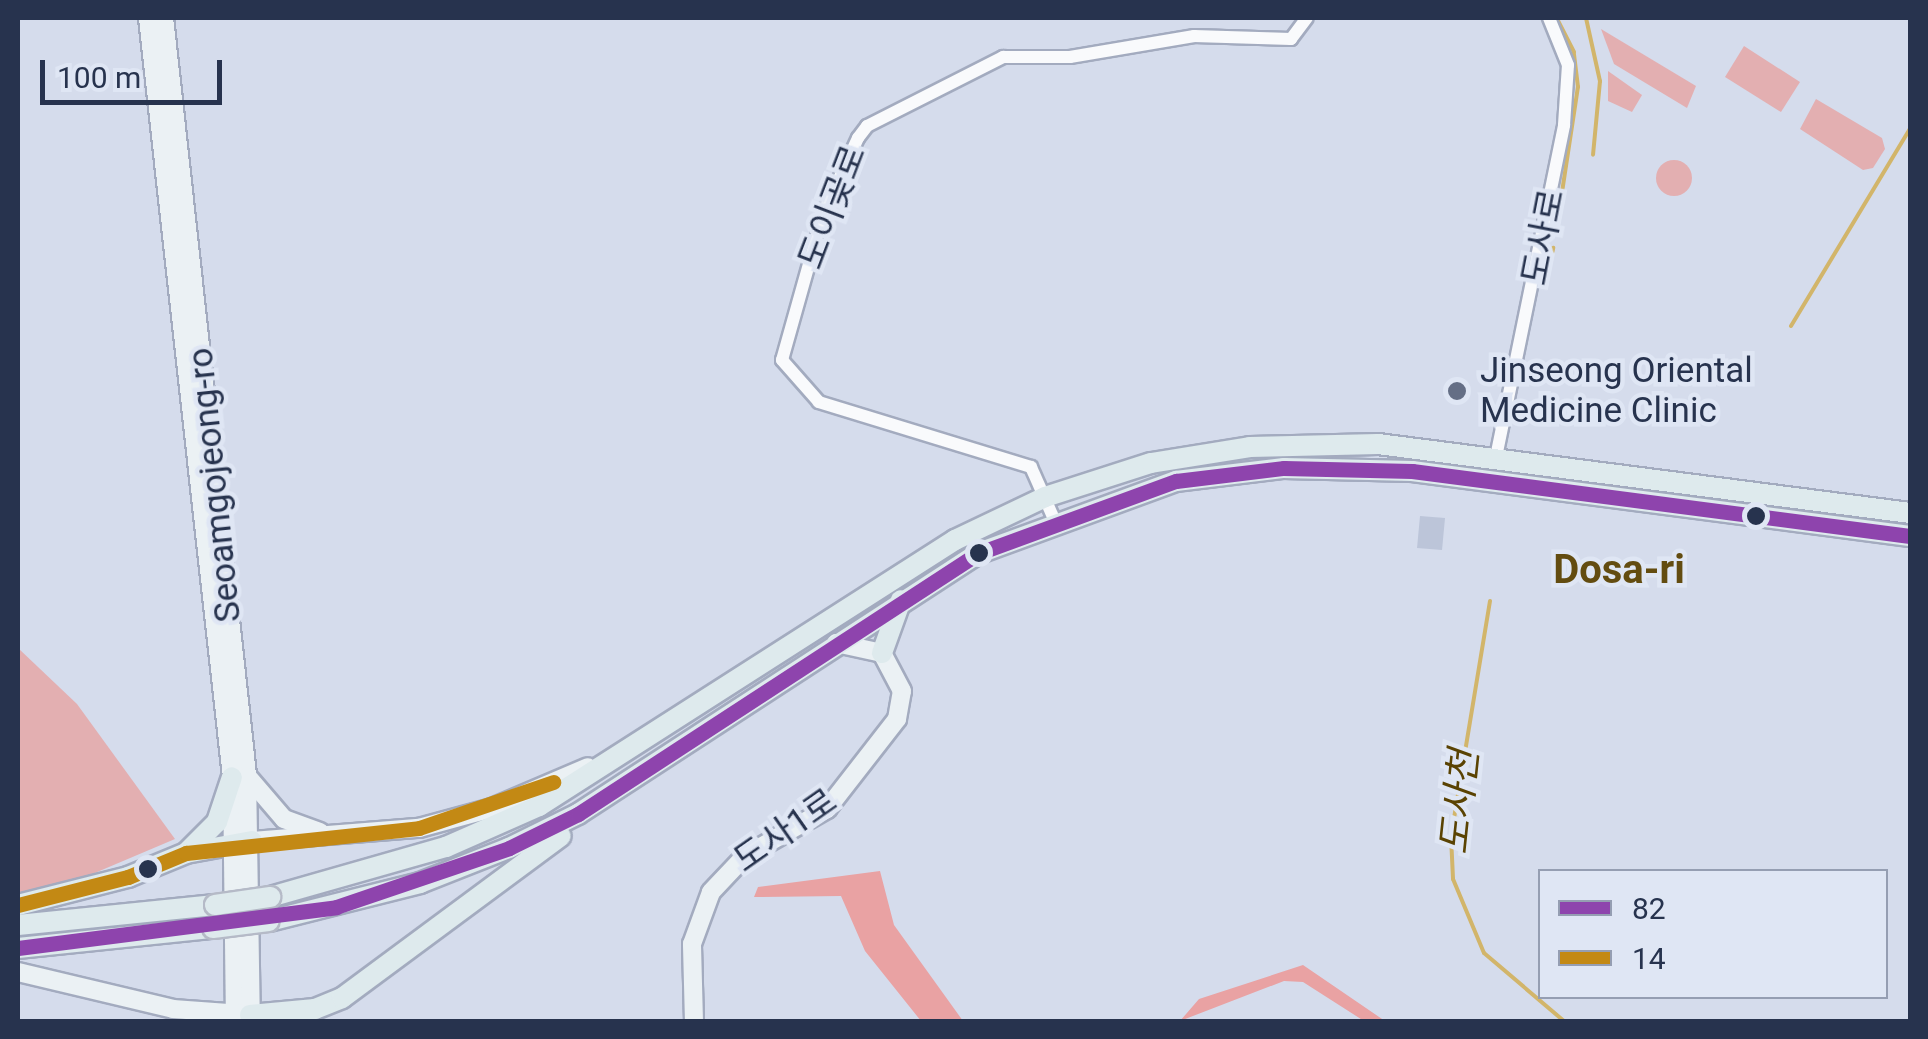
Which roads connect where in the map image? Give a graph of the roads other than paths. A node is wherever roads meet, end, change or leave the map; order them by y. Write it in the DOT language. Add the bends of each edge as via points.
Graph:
graph roads {
  1 [pos="148,18"];
  2 [pos="164,18"];
  3 [pos="1308,18"];
  4 [pos="1548,18"];
  5 [pos="1496,457"];
  6 [pos="1044,496"];
  7 [pos="1910,513"];
  8 [pos="1054,519"];
  9 [pos="1910,536"];
  10 [pos="900,600"];
  11 [pos="836,643"];
  12 [pos="882,653"];
  13 [pos="634,747"];
  14 [pos="651,764"];
  15 [pos="240,776"];
  16 [pos="335,835"];
  17 [pos="244,842"];
  18 [pos="186,852"];
  19 [pos="18,905"];
  20 [pos="18,925"];
  21 [pos="18,948"];
  22 [pos="18,972"];
  23 [pos="173,1009"];
  24 [pos="296,1016"];
  25 [pos="242,1018"];
  26 [pos="194,1022"];
  27 [pos="694,1022"];
  1 -- 15 [label="main road, Seoamgojeong-ro"];
  2 -- 15 [label="main road, Seoamgojeong-ro"];
  3 -- 6 [label="street, 도이곶로" via="1291,40 1194,36 1070,56 1003,58 862,130 824,210 782,360 819,402 1032,467"];
  4 -- 5 [label="street, 도사로" via="1568,65 1564,126"];
  5 -- 6 [label="main road" via="1378,444 1261,446 1151,463"];
  5 -- 7 [label="main road"];
  6 -- 8 [label="street, 도이곶로"];
  6 -- 13 [label="main road" via="955,540"];
  8 -- 9 [label="main road" via="1200,476 1351,468"];
  8 -- 10 [label="main road"];
  10 -- 11 [label="main road"];
  10 -- 12 [label="main road"];
  11 -- 12 [label="main road"];
  11 -- 14 [label="main road"];
  12 -- 27 [label="main road, 도사1로" via="902,701 883,745 826,809 744,856 705,902 692,944"];
  13 -- 16 [label="main road" via="492,808 420,828"];
  13 -- 20 [label="main road, bridge" via="538,806 446,847 270,897"];
  14 -- 21 [label="main road, bridge" via="509,848 420,883 270,921"];
  14 -- 24 [label="main road" via="595,816 473,895 364,985"];
  15 -- 16 [label="main road" via="284,819"];
  15 -- 17 [label="main road, Seoamgojeong-ro"];
  15 -- 18 [label="main road" via="217,822"];
  16 -- 17 [label="main road"];
  17 -- 18 [label="main road"];
  17 -- 25 [label="main road, Seoamgojeong-ro"];
  18 -- 19 [label="main road" via="102,885"];
  22 -- 23 [label="main road"];
  23 -- 25 [label="main road"];
  23 -- 26 [label="main road"];
  24 -- 25 [label="main road"];
}
